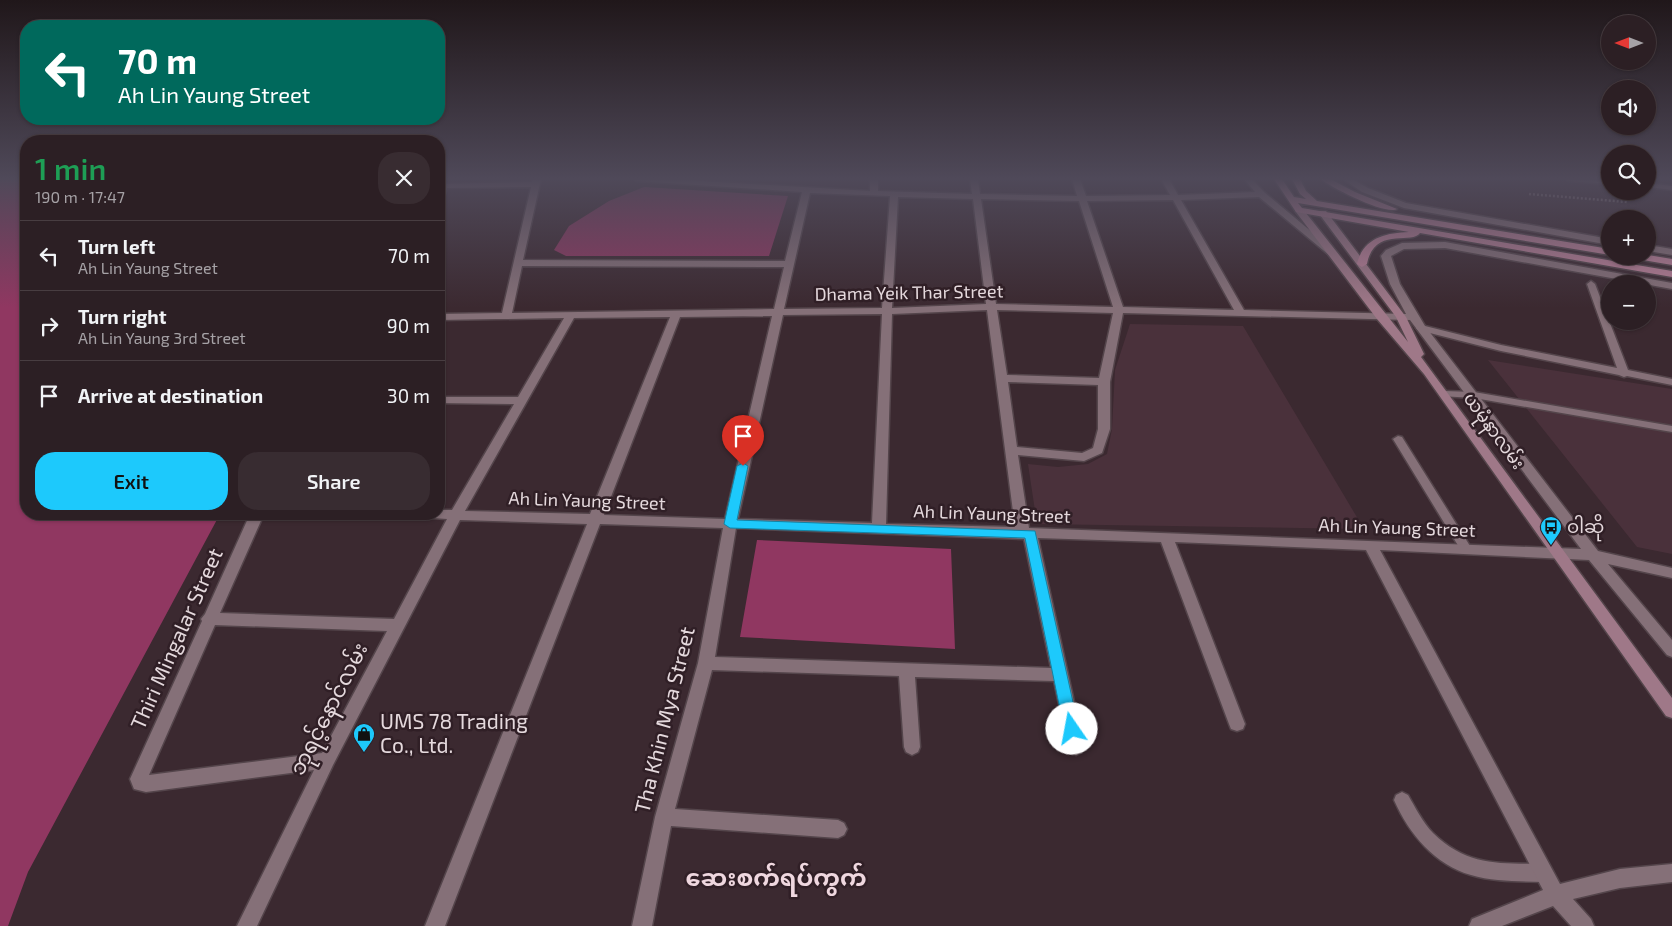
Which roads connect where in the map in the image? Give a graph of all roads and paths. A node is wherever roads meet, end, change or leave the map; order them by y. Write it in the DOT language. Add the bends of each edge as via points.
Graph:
graph roads {
  1 [pos="527,222"];
  2 [pos="798,222"];
  3 [pos="892,222"];
  4 [pos="981,222"];
  5 [pos="1092,222"];
  6 [pos="1190,222"];
  7 [pos="1295,222"];
  8 [pos="1308,222"];
  9 [pos="1330,222"];
  10 [pos="1373,222"];
  11 [pos="1439,222"];
  12 [pos="1500,222"];
  13 [pos="1438,233"];
  14 [pos="1601,240"];
  15 [pos="1656,249"];
  16 [pos="1601,250"];
  17 [pos="1672,252"];
  18 [pos="1336,256"];
  19 [pos="1656,259"];
  20 [pos="1672,262"];
  21 [pos="518,263"];
  22 [pos="788,264"];
  23 [pos="1362,264"];
  24 [pos="1672,274"];
  25 [pos="1591,284"];
  26 [pos="1672,286"];
  27 [pos="991,307"];
  28 [pos="1119,309"];
  29 [pos="887,311"];
  30 [pos="777,313"];
  31 [pos="1241,313"];
  32 [pos="676,314"];
  33 [pos="570,315"];
  34 [pos="506,316"];
  35 [pos="1381,316"];
  36 [pos="445,317"];
  37 [pos="1401,317"];
  38 [pos="1414,317"];
  39 [pos="1421,328"];
  40 [pos="1428,372"];
  41 [pos="1624,374"];
  42 [pos="1002,378"];
  43 [pos="1104,382"];
  44 [pos="1672,382"];
  45 [pos="1444,394"];
  46 [pos="1474,396"];
  47 [pos="445,400"];
  48 [pos="521,402"];
  49 [pos="1672,429"];
  50 [pos="1398,439"];
  51 [pos="1012,450"];
  52 [pos="445,515"];
  53 [pos="456,515"];
  54 [pos="254,520"];
  55 [pos="595,520"];
  56 [pos="730,524"];
  57 [pos="880,529"];
  58 [pos="1026,534"];
  59 [pos="1166,537"];
  60 [pos="1372,546"];
  61 [pos="1466,549"];
  62 [pos="1560,552"];
  63 [pos="1594,555"];
  64 [pos="1672,573"];
  65 [pos="208,619"];
  66 [pos="398,625"];
  67 [pos="1672,651"];
  68 [pos="706,662"];
  69 [pos="907,670"];
  70 [pos="1060,675"];
  71 [pos="1672,711"];
  72 [pos="1237,724"];
  73 [pos="912,747"];
  74 [pos="1076,747"];
  75 [pos="326,760"];
  76 [pos="1402,800"];
  77 [pos="664,817"];
  78 [pos="838,829"];
  79 [pos="1544,873"];
  80 [pos="1672,873"];
  81 [pos="1555,894"];
  82 [pos="247,926"];
  83 [pos="435,926"];
  84 [pos="642,926"];
  85 [pos="1480,926"];
  86 [pos="1584,926"];
  1 -- 21 [label="street"];
  2 -- 22 [label="street, Tha Khin Mya Street"];
  3 -- 29 [label="street"];
  4 -- 27 [label="street"];
  5 -- 28 [label="street"];
  6 -- 31 [label="street"];
  7 -- 18 [label="street"];
  8 -- 18 [label="main road, ယမုံနာလမ်း"];
  9 -- 23 [label="main road"];
  10 -- 13 [label="main road"];
  11 -- 16 [label="main road"];
  12 -- 14 [label="street"];
  13 -- 23 [label="main road" via="1405,234 1382,239 1367,249"];
  13 -- 24 [label="main road"];
  15 -- 17 [label="street"];
  18 -- 35 [label="main road, ယမုံနာလမ်း"];
  19 -- 20 [label="main road"];
  21 -- 22 [label="street"];
  21 -- 34 [label="street"];
  22 -- 30 [label="street, Tha Khin Mya Street"];
  23 -- 37 [label="main road"];
  25 -- 41 [label="lane"];
  26 -- 38 [label="street" via="1444,245 1412,244 1395,248 1386,256"];
  27 -- 28 [label="street, Dhama Yeik Thar Street"];
  27 -- 29 [label="street, Dhama Yeik Thar Street"];
  27 -- 42 [label="street"];
  28 -- 31 [label="street, Dhama Yeik Thar Street"];
  28 -- 43 [label="street"];
  29 -- 30 [label="street, Dhama Yeik Thar Street"];
  29 -- 57 [label="street"];
  30 -- 32 [label="street, Dhama Yeik Thar Street"];
  30 -- 56 [label="street, Tha Khin Mya Street"];
  31 -- 35 [label="street, Dhama Yeik Thar Street"];
  32 -- 33 [label="street, Dhama Yeik Thar Street"];
  32 -- 55 [label="street"];
  33 -- 34 [label="street, Dhama Yeik Thar Street"];
  33 -- 48 [label="street, ဘုရင့်နောင်လမ်း"];
  34 -- 36 [label="street, Dhama Yeik Thar Street"];
  35 -- 37 [label="street, Dhama Yeik Thar Street"];
  35 -- 40 [label="main road, ယမုံနာလမ်း"];
  37 -- 38 [label="street, Dhama Yeik Thar Street"];
  37 -- 40 [label="main road"];
  38 -- 39 [label="street"];
  39 -- 41 [label="lane"];
  39 -- 46 [label="street"];
  40 -- 45 [label="main road, ယမုံနာလမ်း"];
  41 -- 44 [label="lane"];
  42 -- 43 [label="street"];
  42 -- 51 [label="street"];
  43 -- 51 [label="street" via="1104,429 1098,450 1084,457"];
  45 -- 46 [label="lane"];
  45 -- 62 [label="main road, ယမုံနာလမ်း"];
  46 -- 49 [label="lane"];
  46 -- 63 [label="street"];
  47 -- 48 [label="street"];
  48 -- 53 [label="street, ဘုရင့်နောင်လမ်း"];
  50 -- 61 [label="lane"];
  51 -- 58 [label="street"];
  52 -- 53 [label="street, Ah Lin Yaung Street"];
  53 -- 55 [label="street, Ah Lin Yaung Street"];
  53 -- 66 [label="street, ဘုရင့်နောင်လမ်း"];
  54 -- 65 [label="street, Thiri Mingalar Street"];
  55 -- 56 [label="street, Ah Lin Yaung Street"];
  55 -- 83 [label="street"];
  56 -- 57 [label="street, Ah Lin Yaung Street"];
  56 -- 68 [label="street, Tha Khin Mya Street"];
  57 -- 58 [label="street, Ah Lin Yaung Street"];
  58 -- 59 [label="street, Ah Lin Yaung Street"];
  58 -- 70 [label="street"];
  59 -- 60 [label="street, Ah Lin Yaung Street"];
  59 -- 72 [label="street"];
  60 -- 61 [label="street, Ah Lin Yaung Street"];
  60 -- 79 [label="street"];
  61 -- 62 [label="street, Ah Lin Yaung Street"];
  62 -- 63 [label="street, Ah Lin Yaung Street"];
  62 -- 71 [label="main road, ယမုံနာလမ်း"];
  63 -- 64 [label="street, Ah Lin Yaung Street"];
  63 -- 67 [label="street"];
  65 -- 66 [label="street"];
  65 -- 75 [label="street, Thiri Mingalar Street" via="139,778 140,783"];
  66 -- 75 [label="street, ဘုရင့်နောင်လမ်း"];
  68 -- 69 [label="street"];
  68 -- 77 [label="street, Tha Khin Mya Street"];
  69 -- 70 [label="street"];
  69 -- 73 [label="street"];
  70 -- 74 [label="street"];
  75 -- 82 [label="street, ဘုရင့်နောင်လမ်း"];
  76 -- 79 [label="lane" via="1426,838 1453,859 1492,871"];
  77 -- 78 [label="street"];
  77 -- 84 [label="street, Tha Khin Mya Street"];
  79 -- 81 [label="street"];
  80 -- 81 [label="street" via="1598,881"];
  81 -- 85 [label="street"];
  81 -- 86 [label="street"];
}
